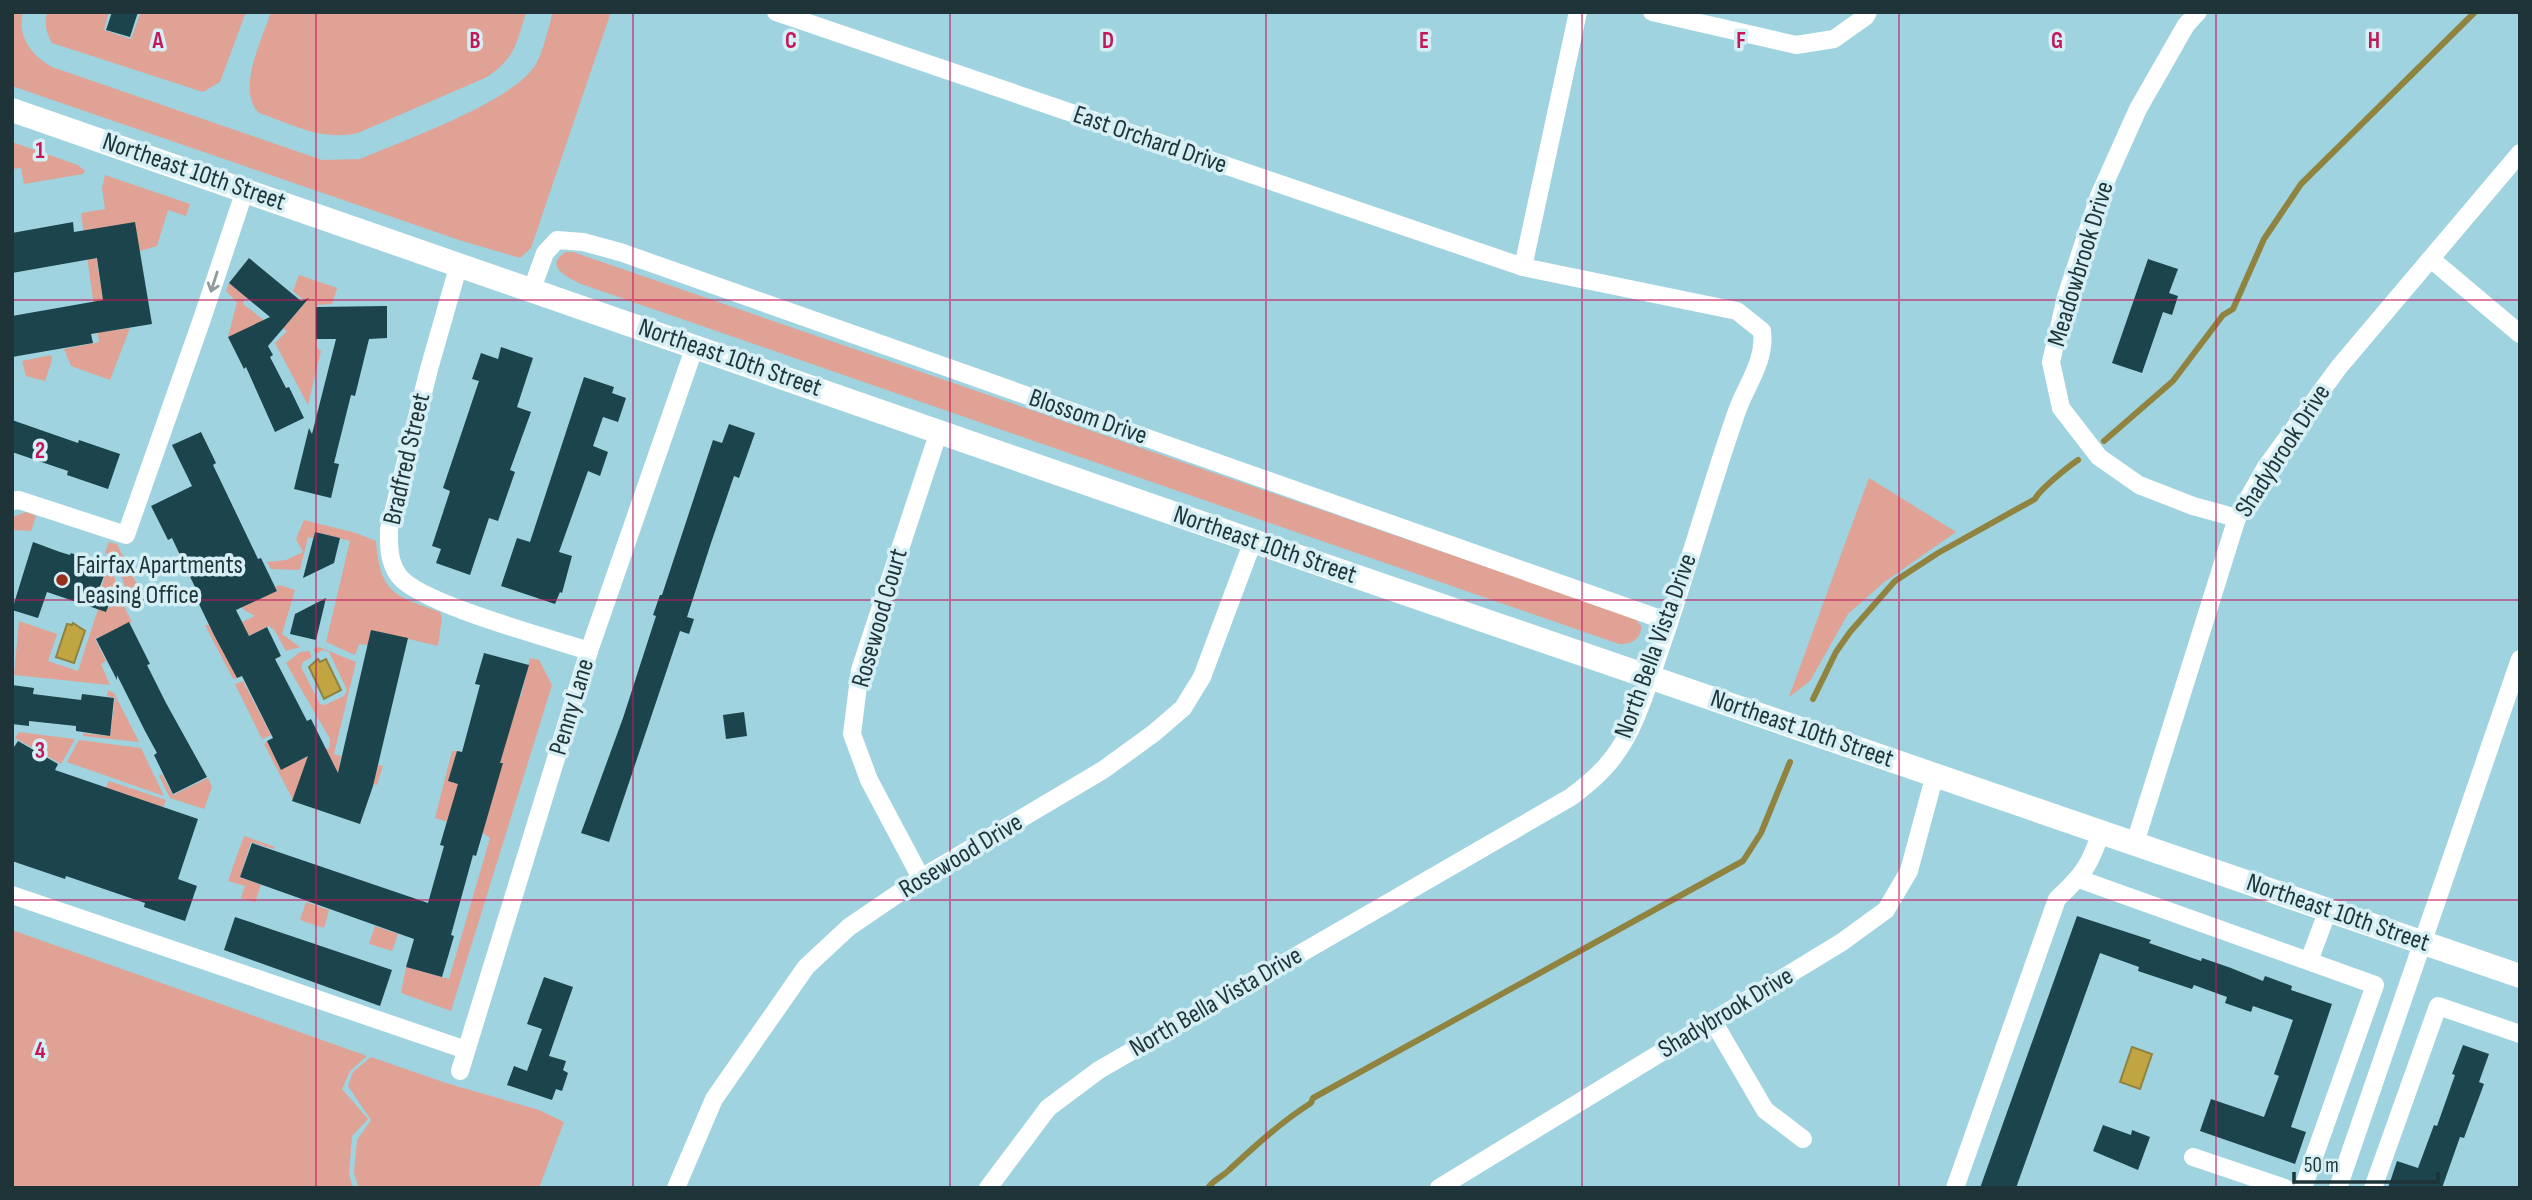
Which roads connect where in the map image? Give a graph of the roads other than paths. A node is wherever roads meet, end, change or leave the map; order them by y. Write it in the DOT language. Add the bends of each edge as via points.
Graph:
graph roads {
  1 [pos="776,12"];
  2 [pos="1578,12"];
  3 [pos="1652,12"];
  4 [pos="1868,12"];
  5 [pos="2198,12"];
  6 [pos="12,110"];
  7 [pos="2520,153"];
  8 [pos="245,190"];
  9 [pos="2431,259"];
  10 [pos="459,264"];
  11 [pos="1523,267"];
  12 [pos="532,289"];
  13 [pos="2520,334"];
  14 [pos="695,346"];
  15 [pos="939,431"];
  16 [pos="12,501"];
  17 [pos="2237,519"];
  18 [pos="1253,541"];
  19 [pos="1669,622"];
  20 [pos="589,651"];
  21 [pos="2520,659"];
  22 [pos="1651,677"];
  23 [pos="1936,774"];
  24 [pos="2101,832"];
  25 [pos="2134,843"];
  26 [pos="921,878"];
  27 [pos="2079,879"];
  28 [pos="12,895"];
  29 [pos="2328,910"];
  30 [pos="2424,943"];
  31 [pos="2309,961"];
  32 [pos="2520,976"];
  33 [pos="1713,1021"];
  34 [pos="2520,1034"];
  35 [pos="466,1050"];
  36 [pos="460,1070"];
  37 [pos="1803,1139"];
  38 [pos="2193,1157"];
  39 [pos="1464,1181"];
  40 [pos="676,1188"];
  41 [pos="988,1188"];
  42 [pos="1439,1188"];
  43 [pos="1955,1188"];
  44 [pos="2285,1188"];
  45 [pos="2303,1188"];
  46 [pos="2338,1188"];
  47 [pos="2373,1188"];
  1 -- 11 [label="street, East Orchard Drive"];
  2 -- 11 [label="street"];
  3 -- 4 [label="street" via="1796,45 1834,39"];
  5 -- 17 [label="street, Meadowbrook Drive" via="2138,108 2099,196 2066,297 2051,362 2061,408 2099,457 2139,485"];
  6 -- 8 [label="main road, Northeast 10th Street"];
  7 -- 9 [label="street, Shadybrook Drive"];
  8 -- 10 [label="main road, Northeast 10th Street"];
  8 -- 16 [label="street, one-way" via="126,535"];
  9 -- 13 [label="street"];
  9 -- 17 [label="street, Shadybrook Drive" via="2339,367 2266,467"];
  10 -- 12 [label="main road, Northeast 10th Street"];
  10 -- 20 [label="street, Bradfred Street" via="389,529 389,555 408,586 425,595"];
  11 -- 19 [label="street, North Bella Vista Drive" via="1737,311 1762,331 1760,357 1738,408"];
  12 -- 14 [label="main road, Northeast 10th Street"];
  12 -- 19 [label="street, Blossom Drive" via="545,253 557,240 620,252"];
  14 -- 15 [label="main road, Northeast 10th Street"];
  14 -- 20 [label="street, Penny Lane"];
  15 -- 18 [label="main road, Northeast 10th Street"];
  15 -- 26 [label="street, Rosewood Court" via="860,670 852,734 869,780"];
  17 -- 25 [label="street, Shadybrook Drive"];
  18 -- 22 [label="main road, Northeast 10th Street"];
  18 -- 26 [label="street, Rosewood Drive" via="1202,677 1183,708 1103,770"];
  19 -- 22 [label="street, North Bella Vista Drive"];
  20 -- 35 [label="street, Penny Lane"];
  21 -- 30 [label="street"];
  22 -- 23 [label="main road, Northeast 10th Street"];
  22 -- 41 [label="street, North Bella Vista Drive" via="1630,729 1598,778 1100,1070 1048,1108"];
  23 -- 24 [label="main road, Northeast 10th Street"];
  23 -- 33 [label="street, Shadybrook Drive" via="1909,871 1886,910"];
  24 -- 25 [label="main road, Northeast 10th Street"];
  24 -- 27 [label="street"];
  25 -- 29 [label="main road, Northeast 10th Street"];
  26 -- 40 [label="street, Rosewood Drive" via="849,928 806,967 714,1098"];
  27 -- 31 [label="street"];
  27 -- 43 [label="street" via="2057,899"];
  28 -- 35 [label="street"];
  29 -- 30 [label="main road, Northeast 10th Street"];
  29 -- 31 [label="street"];
  30 -- 32 [label="main road, Northeast 10th Street"];
  30 -- 46 [label="street"];
  31 -- 45 [label="street" via="2375,985"];
  33 -- 37 [label="street" via="1765,1110"];
  33 -- 39 [label="street, Shadybrook Drive"];
  34 -- 47 [label="street" via="2438,1006"];
  35 -- 36 [label="street, Penny Lane"];
  38 -- 44 [label="street"];
  39 -- 42 [label="street, Shadybrook Drive"];
}
